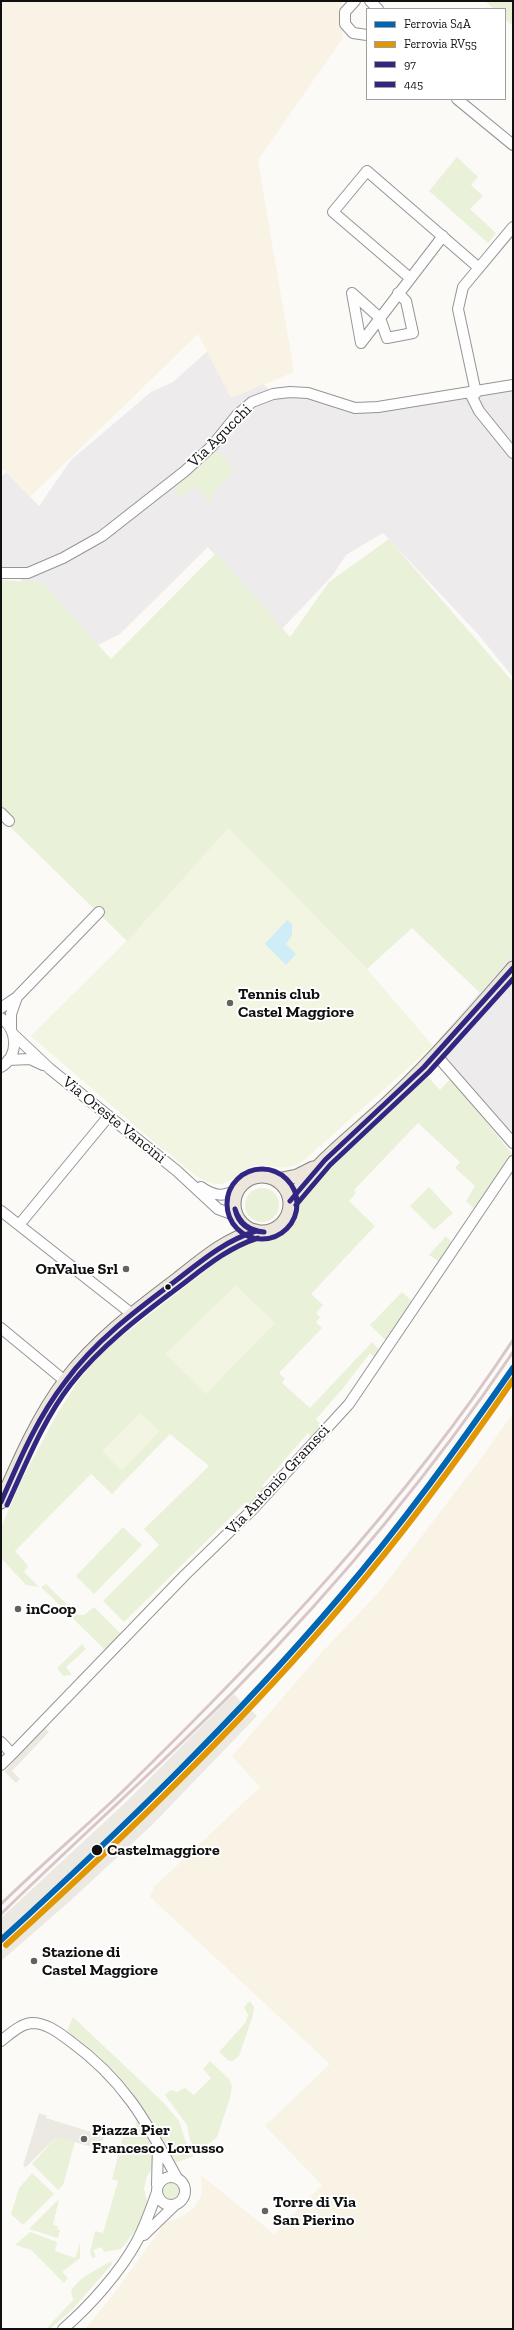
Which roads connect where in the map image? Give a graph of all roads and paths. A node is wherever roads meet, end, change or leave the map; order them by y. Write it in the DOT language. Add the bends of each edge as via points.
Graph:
graph roads {
  1 [pos="355,1"];
  2 [pos="366,35"];
  3 [pos="458,100"];
  4 [pos="513,145"];
  5 [pos="513,227"];
  6 [pos="443,236"];
  7 [pos="479,268"];
  8 [pos="410,278"];
  9 [pos="398,294"];
  10 [pos="513,385"];
  11 [pos="473,393"];
  12 [pos="513,453"];
  13 [pos="1,574"];
  14 [pos="1,813"];
  15 [pos="9,820"];
  16 [pos="99,912"];
  17 [pos="513,968"];
  18 [pos="17,997"];
  19 [pos="1,1008"];
  20 [pos="1,1018"];
  21 [pos="12,1031"];
  22 [pos="437,1056"];
  23 [pos="5,1063"];
  24 [pos="50,1069"];
  25 [pos="108,1117"];
  26 [pos="513,1143"];
  27 [pos="513,1161"];
  28 [pos="322,1164"];
  29 [pos="177,1171"];
  30 [pos="277,1180"];
  31 [pos="238,1188"];
  32 [pos="290,1202"];
  33 [pos="1,1210"];
  34 [pos="238,1219"];
  35 [pos="19,1225"];
  36 [pos="256,1232"];
  37 [pos="221,1246"];
  38 [pos="132,1314"];
  39 [pos="1,1328"];
  40 [pos="65,1381"];
  41 [pos="1,1502"];
  42 [pos="1,1742"];
  43 [pos="12,1754"];
  44 [pos="1,1765"];
  45 [pos="1,2041"];
  46 [pos="157,2141"];
  47 [pos="177,2178"];
  48 [pos="157,2189"];
  49 [pos="176,2204"];
  50 [pos="137,2242"];
  51 [pos="63,2329"];
  1 -- 2 [label="street" via="345,12 345,24 353,33"];
  3 -- 4 [label="street"];
  5 -- 7 [label="street"];
  6 -- 7 [label="street"];
  6 -- 8 [label="street"];
  6 -- 8 [label="street" via="366,171 333,212"];
  7 -- 11 [label="street" via="463,287 458,309"];
  8 -- 9 [label="street"];
  9 -- 9 [label="street" via="380,318 387,338 413,333 406,301"];
  10 -- 11 [label="street, Via Agucchi"];
  11 -- 12 [label="street" via="479,411"];
  11 -- 13 [label="street, Via Agucchi" via="355,408 308,394 290,392 273,394 252,402 185,471 102,536 63,558 28,573"];
  14 -- 15 [label="street"];
  16 -- 18 [label="street"];
  17 -- 22 [label="main road"];
  18 -- 19 [label="street"];
  18 -- 21 [label="street" via="11,1014"];
  20 -- 21 [label="street, Via Oreste Vancini"];
  21 -- 23 [label="street" via="14,1047"];
  21 -- 24 [label="street, Via Oreste Vancini"];
  22 -- 26 [label="street"];
  22 -- 28 [label="main road"];
  23 -- 24 [label="street, Via Oreste Vancini" via="30,1059"];
  24 -- 25 [label="street, Via Oreste Vancini"];
  25 -- 29 [label="street, Via Oreste Vancini"];
  25 -- 35 [label="street"];
  27 -- 43 [label="street, Via Antonio Gramsci" via="349,1404 253,1509"];
  28 -- 30 [label="main road" via="297,1176"];
  28 -- 32 [label="main road" via="299,1187"];
  29 -- 31 [label="street, Via Oreste Vancini" via="211,1194 225,1195"];
  29 -- 34 [label="street, Via Oreste Vancini" via="218,1209"];
  30 -- 31 [label="main road" via="256,1176 249,1178"];
  30 -- 32 [label="main road" via="286,1190"];
  31 -- 34 [label="main road" via="234,1199"];
  32 -- 36 [label="main road" via="289,1213 278,1227"];
  33 -- 35 [label="street"];
  34 -- 36 [label="main road"];
  34 -- 37 [label="main road" via="238,1226"];
  35 -- 38 [label="street"];
  36 -- 37 [label="main road" via="244,1234"];
  37 -- 38 [label="main road"];
  38 -- 40 [label="main road" via="96,1345"];
  39 -- 40 [label="street"];
  40 -- 41 [label="main road" via="28,1445"];
  42 -- 43 [label="street"];
  43 -- 44 [label="street, Via Antonio Gramsci"];
  45 -- 46 [label="street" via="16,2029 31,2023 53,2029 108,2073 128,2095"];
  46 -- 47 [label="street"];
  46 -- 48 [label="street"];
  47 -- 48 [label="street" via="168,2177"];
  47 -- 49 [label="street" via="184,2185 184,2194"];
  48 -- 49 [label="street" via="163,2203"];
  48 -- 50 [label="street"];
  49 -- 50 [label="street"];
  50 -- 51 [label="street" via="97,2294"];
}
